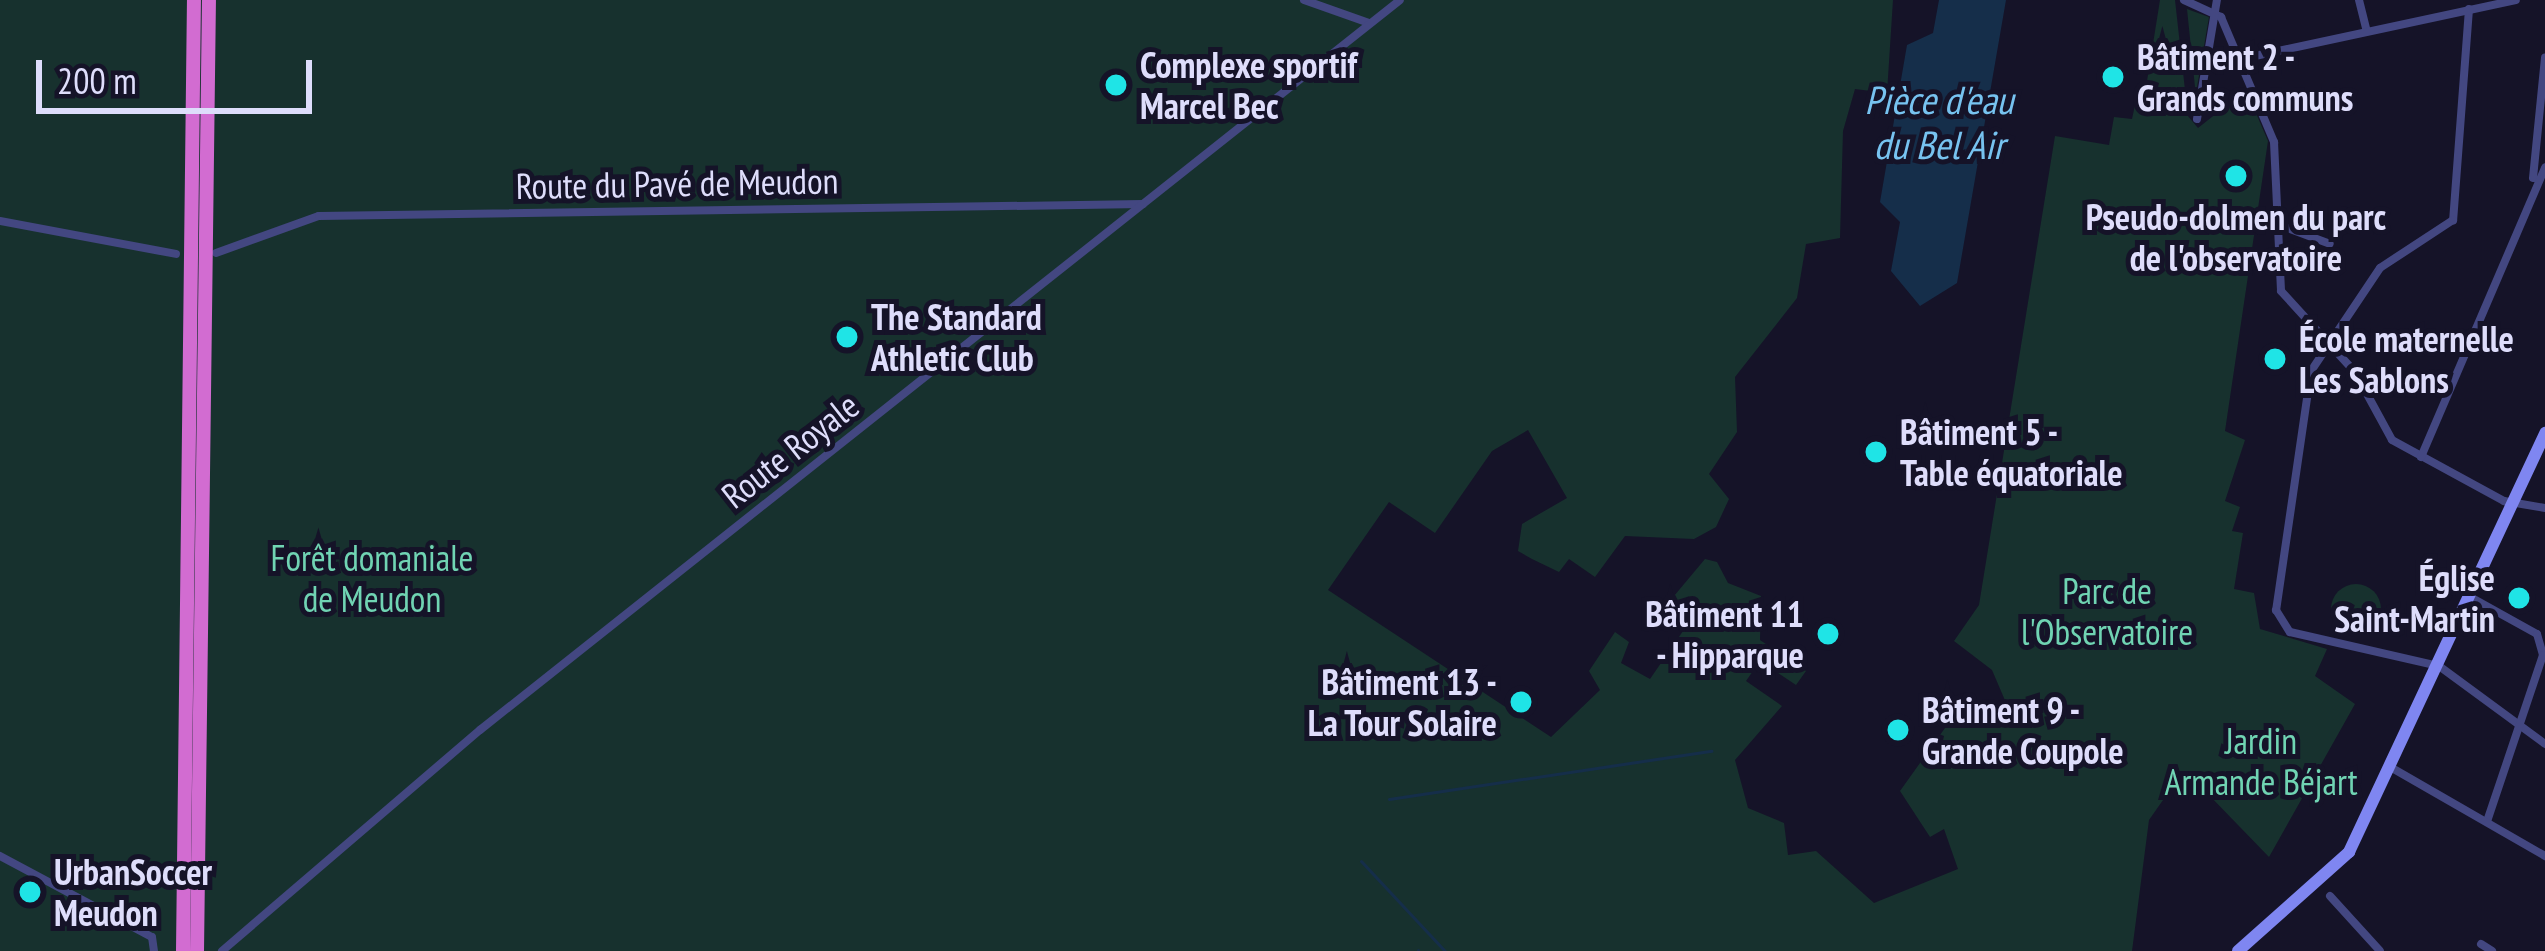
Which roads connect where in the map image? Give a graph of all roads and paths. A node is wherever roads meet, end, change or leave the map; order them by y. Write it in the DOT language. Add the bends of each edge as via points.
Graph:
graph roads {
  1 [pos="194,0"];
  2 [pos="209,0"];
  3 [pos="1304,0"];
  4 [pos="1400,0"];
  5 [pos="2184,0"];
  6 [pos="2360,0"];
  7 [pos="2516,0"];
  8 [pos="2216,6"];
  9 [pos="2469,9"];
  10 [pos="1371,23"];
  11 [pos="2366,29"];
  12 [pos="2545,58"];
  13 [pos="2241,59"];
  14 [pos="2197,119"];
  15 [pos="2545,167"];
  16 [pos="2533,178"];
  17 [pos="1146,204"];
  18 [pos="0,221"];
  19 [pos="2279,225"];
  20 [pos="2330,244"];
  21 [pos="176,254"];
  22 [pos="216,254"];
  23 [pos="2331,348"];
  24 [pos="2545,433"];
  25 [pos="2421,457"];
  26 [pos="2518,503"];
  27 [pos="2545,508"];
  28 [pos="2472,598"];
  29 [pos="2545,625"];
  30 [pos="2537,634"];
  31 [pos="2544,656"];
  32 [pos="2439,666"];
  33 [pos="2524,726"];
  34 [pos="2545,743"];
  35 [pos="2392,768"];
  36 [pos="2487,820"];
  37 [pos="0,856"];
  38 [pos="2545,856"];
  39 [pos="2330,896"];
  40 [pos="2481,944"];
  41 [pos="154,951"];
  42 [pos="183,951"];
  43 [pos="197,951"];
  44 [pos="222,951"];
  45 [pos="2238,951"];
  46 [pos="2380,951"];
  47 [pos="2492,951"];
  1 -- 42 [label="highway"];
  2 -- 43 [label="highway"];
  3 -- 10 [label="street"];
  4 -- 10 [label="street, Route Royale"];
  5 -- 8 [label="street"];
  6 -- 11 [label="street"];
  7 -- 9 [label="street"];
  8 -- 13 [label="street"];
  8 -- 14 [label="street"];
  9 -- 11 [label="street"];
  9 -- 23 [label="street" via="2452,220 2380,268"];
  10 -- 17 [label="street, Route Royale"];
  11 -- 13 [label="street"];
  12 -- 16 [label="street"];
  13 -- 19 [label="street" via="2274,142"];
  15 -- 16 [label="street"];
  16 -- 25 [label="street"];
  17 -- 22 [label="street, Route du Pavé de Meudon" via="319,216"];
  17 -- 44 [label="street, Route Royale" via="254,913"];
  18 -- 21 [label="street"];
  19 -- 20 [label="street"];
  19 -- 23 [label="street" via="2281,291"];
  23 -- 25 [label="street" via="2392,440"];
  23 -- 32 [label="street" via="2309,377 2279,624"];
  24 -- 26 [label="main road"];
  25 -- 26 [label="street"];
  26 -- 27 [label="street"];
  26 -- 28 [label="main road"];
  28 -- 30 [label="street"];
  28 -- 32 [label="main road"];
  29 -- 30 [label="street"];
  30 -- 31 [label="street"];
  31 -- 33 [label="street"];
  32 -- 33 [label="street"];
  32 -- 35 [label="main road"];
  33 -- 34 [label="street"];
  33 -- 36 [label="street"];
  35 -- 36 [label="street"];
  35 -- 45 [label="main road" via="2340,865"];
  36 -- 38 [label="street"];
  37 -- 41 [label="street" via="152,938"];
  39 -- 46 [label="street"];
  40 -- 47 [label="street"];
}
